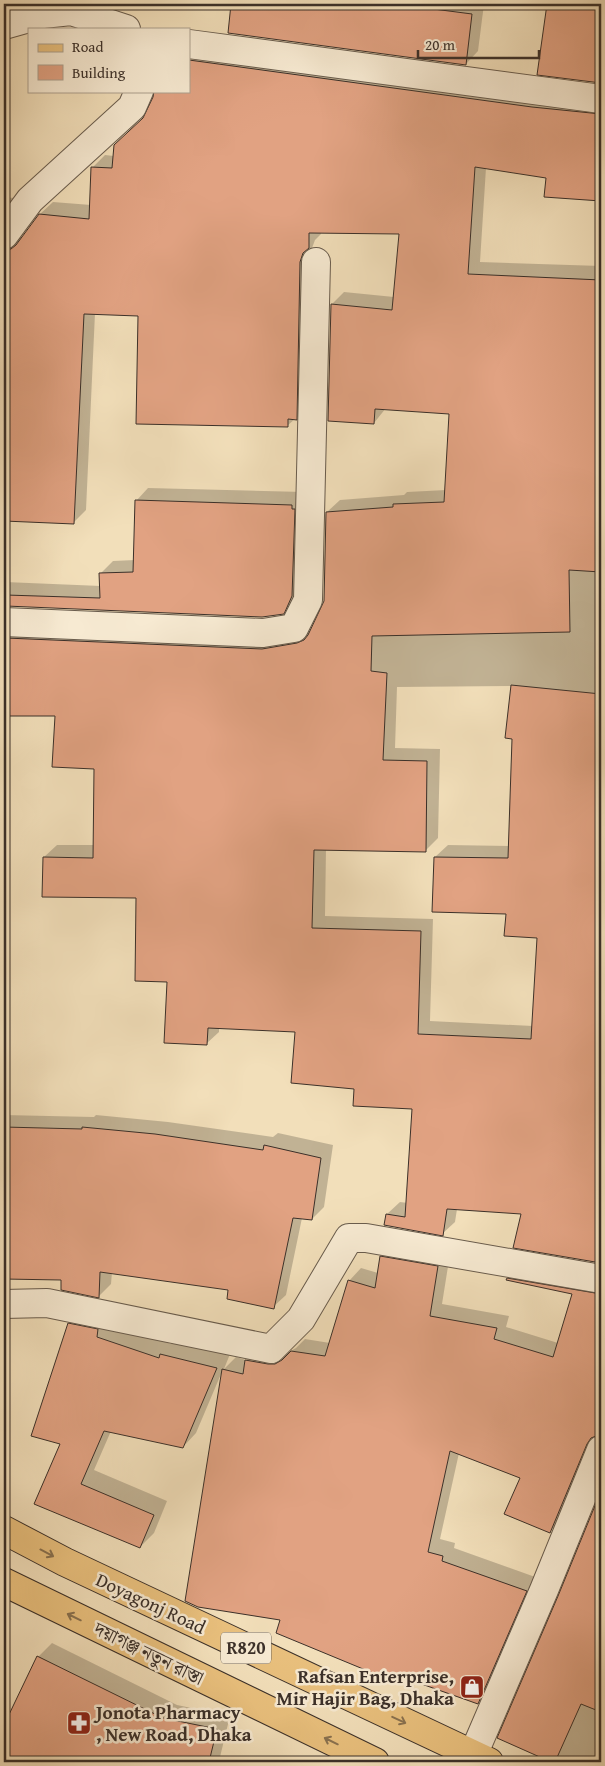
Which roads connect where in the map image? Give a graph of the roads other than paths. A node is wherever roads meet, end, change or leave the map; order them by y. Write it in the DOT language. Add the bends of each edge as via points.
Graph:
graph roads {
  1 [pos="4,25"];
  2 [pos="123,28"];
  3 [pos="190,44"];
  4 [pos="139,92"];
  5 [pos="601,99"];
  6 [pos="4,235"];
  7 [pos="316,262"];
  8 [pos="4,622"];
  9 [pos="601,1279"];
  10 [pos="4,1304"];
  11 [pos="601,1450"];
  12 [pos="4,1530"];
  13 [pos="4,1582"];
  14 [pos="477,1760"];
  15 [pos="375,1762"];
  1 -- 2 [label="street" via="43,14 70,11"];
  3 -- 5 [label="street"];
  4 -- 6 [label="street" via="132,107 30,200"];
  7 -- 8 [label="street" via="308,600 294,628 263,632"];
  9 -- 10 [label="street" via="349,1238 301,1318 271,1350 47,1303"];
  11 -- 14 [label="street"];
  12 -- 14 [label="main road, Doyagonj Road / R820, one-way"];
  15 -- 13 [label="main road, দয়াগঞ্জ নতুন রাস্তা / R820, one-way"];
}
